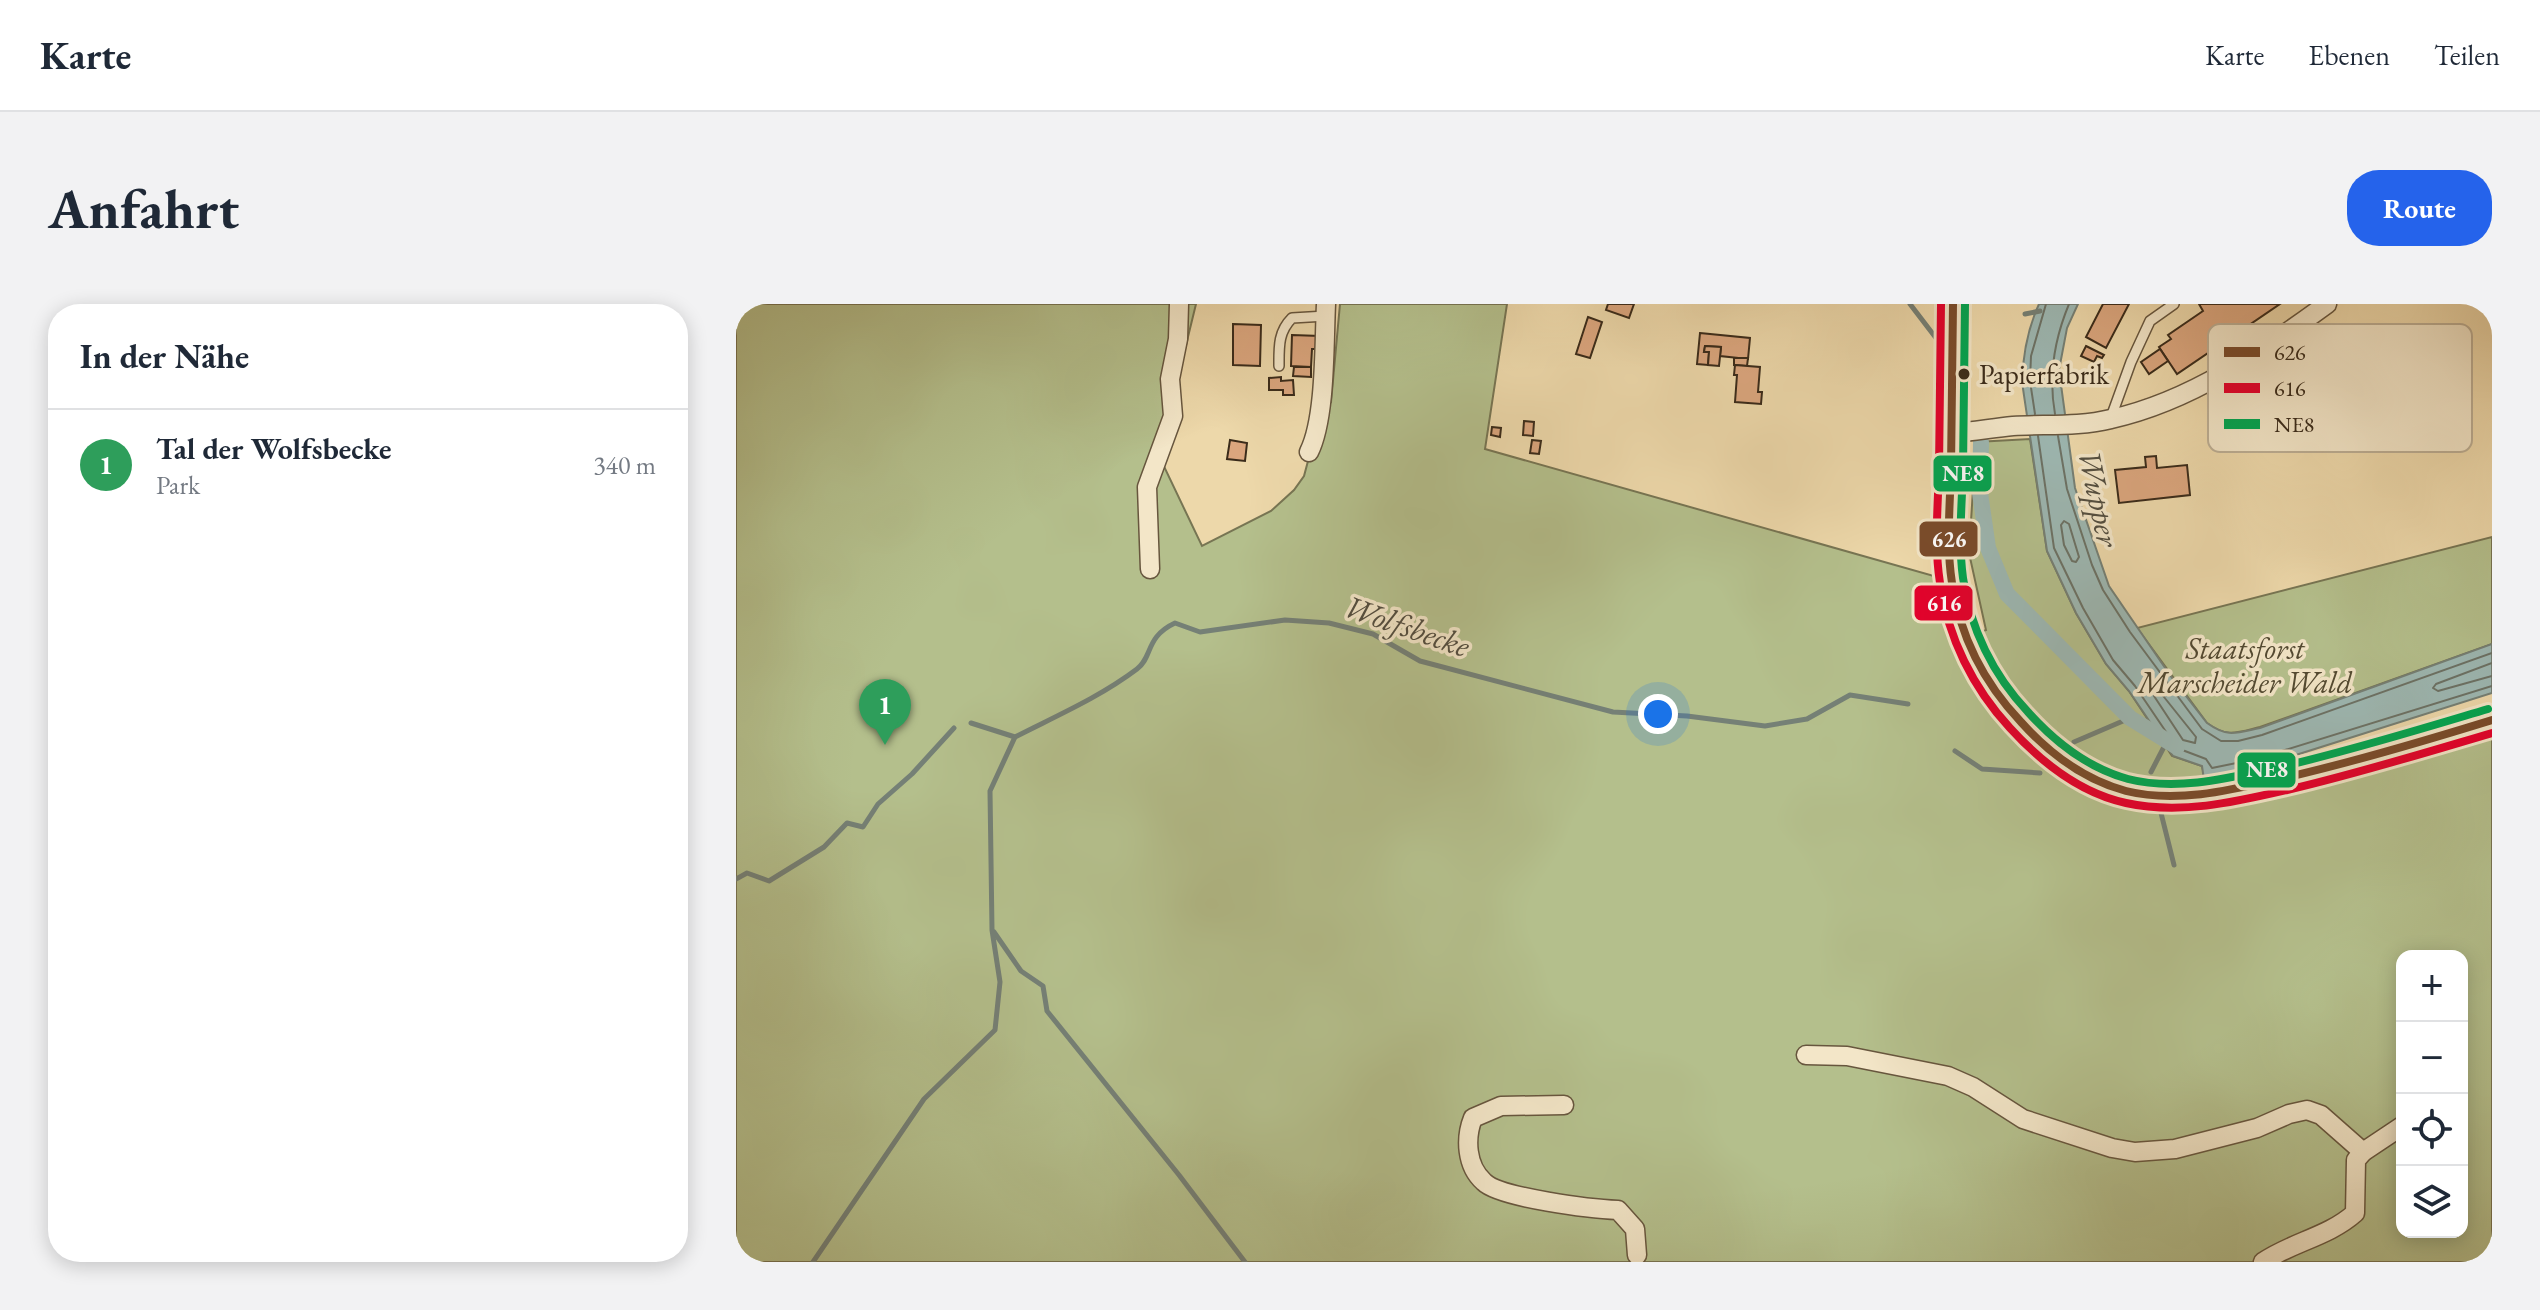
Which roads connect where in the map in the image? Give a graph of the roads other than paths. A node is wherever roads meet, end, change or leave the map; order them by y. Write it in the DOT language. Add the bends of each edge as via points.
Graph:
graph roads {
  1 [pos="1179,304"];
  2 [pos="1953,304"];
  3 [pos="2174,304"];
  4 [pos="2327,304"];
  5 [pos="1326,310"];
  6 [pos="2300,324"];
  7 [pos="1279,366"];
  8 [pos="2208,382"];
  9 [pos="2110,420"];
  10 [pos="1952,433"];
  11 [pos="1309,452"];
  12 [pos="1150,569"];
  13 [pos="2492,720"];
  14 [pos="1806,1055"];
  15 [pos="1564,1105"];
  16 [pos="2396,1130"];
  17 [pos="2363,1152"];
  18 [pos="1637,1255"];
  19 [pos="2263,1262"];
  1 -- 12 [label="street" via="1170,379 1173,416 1147,487"];
  2 -- 10 [label="main road"];
  3 -- 9 [label="lane" via="2150,321"];
  4 -- 6 [label="street"];
  5 -- 7 [label="lane" via="1292,318 1285,325"];
  5 -- 11 [label="street" via="1323,378"];
  8 -- 9 [label="street"];
  9 -- 10 [label="street"];
  10 -- 13 [label="main road" via="1950,558 1962,628 1984,676 2017,719 2047,750 2083,773 2141,794 2205,794 2344,765"];
  14 -- 17 [label="street" via="1847,1056 1948,1076 2023,1119 2112,1148 2175,1149 2307,1110 2321,1115"];
  15 -- 18 [label="street" via="1501,1106 1473,1118 1467,1133 1475,1170 1498,1191 1618,1210 1635,1229"];
  16 -- 17 [label="street"];
  17 -- 19 [label="street" via="2356,1160 2355,1213 2339,1227"];
}
